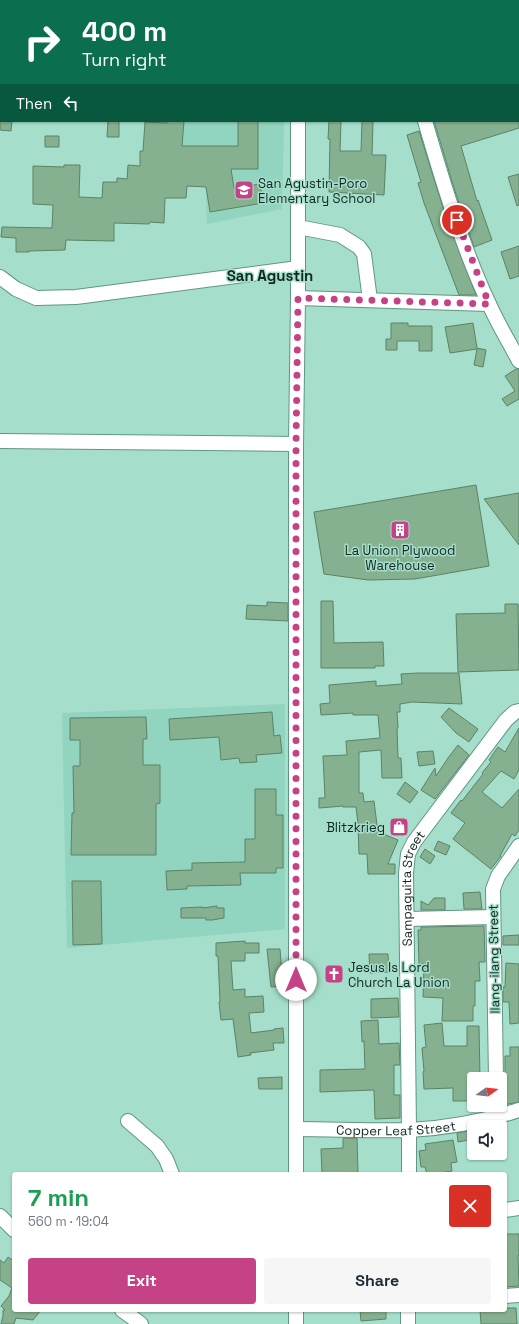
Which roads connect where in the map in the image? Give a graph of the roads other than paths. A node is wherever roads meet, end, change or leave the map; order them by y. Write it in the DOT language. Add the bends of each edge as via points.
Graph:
graph roads {
  1 [pos="298,122"];
  2 [pos="425,122"];
  3 [pos="298,228"];
  4 [pos="298,268"];
  5 [pos="0,277"];
  6 [pos="298,298"];
  7 [pos="370,300"];
  8 [pos="489,304"];
  9 [pos="519,361"];
  10 [pos="0,441"];
  11 [pos="296,444"];
  12 [pos="519,711"];
  13 [pos="519,846"];
  14 [pos="493,917"];
  15 [pos="407,919"];
  16 [pos="496,1072"];
  17 [pos="519,1110"];
  18 [pos="507,1111"];
  19 [pos="493,1112"];
  20 [pos="128,1121"];
  21 [pos="296,1129"];
  22 [pos="409,1130"];
  23 [pos="171,1172"];
  24 [pos="296,1172"];
  25 [pos="409,1172"];
  26 [pos="519,1208"];
  27 [pos="507,1210"];
  28 [pos="0,1216"];
  29 [pos="12,1228"];
  30 [pos="519,1295"];
  31 [pos="507,1296"];
  32 [pos="126,1312"];
  33 [pos="296,1312"];
  34 [pos="408,1312"];
  35 [pos="141,1324"];
  36 [pos="296,1324"];
  37 [pos="408,1324"];
  1 -- 3 [label="street"];
  2 -- 8 [label="street" via="446,191"];
  3 -- 4 [label="street"];
  3 -- 7 [label="street" via="340,235 358,247 364,254"];
  4 -- 5 [label="street" via="69,297 36,298 16,289"];
  4 -- 6 [label="street"];
  6 -- 7 [label="street"];
  6 -- 11 [label="street"];
  7 -- 8 [label="street"];
  8 -- 9 [label="street"];
  10 -- 11 [label="street"];
  11 -- 21 [label="street"];
  12 -- 15 [label="street, Sampaguita Street" via="506,720 414,842 408,854 406,873"];
  13 -- 14 [label="street, Ilang-ilang Street" via="494,883"];
  14 -- 15 [label="street"];
  14 -- 16 [label="street, Ilang-ilang Street"];
  15 -- 22 [label="street, Sampaguita Street"];
  17 -- 18 [label="street, Copper Leaf Street"];
  19 -- 22 [label="street, Copper Leaf Street" via="433,1128"];
  20 -- 23 [label="street" via="157,1146"];
  21 -- 22 [label="street, Copper Leaf Street"];
  21 -- 24 [label="street"];
  22 -- 25 [label="street, Sampaguita Street"];
  26 -- 27 [label="street"];
  28 -- 29 [label="street"];
  30 -- 31 [label="street"];
  32 -- 35 [label="street"];
  33 -- 36 [label="street"];
  34 -- 37 [label="street"];
}
